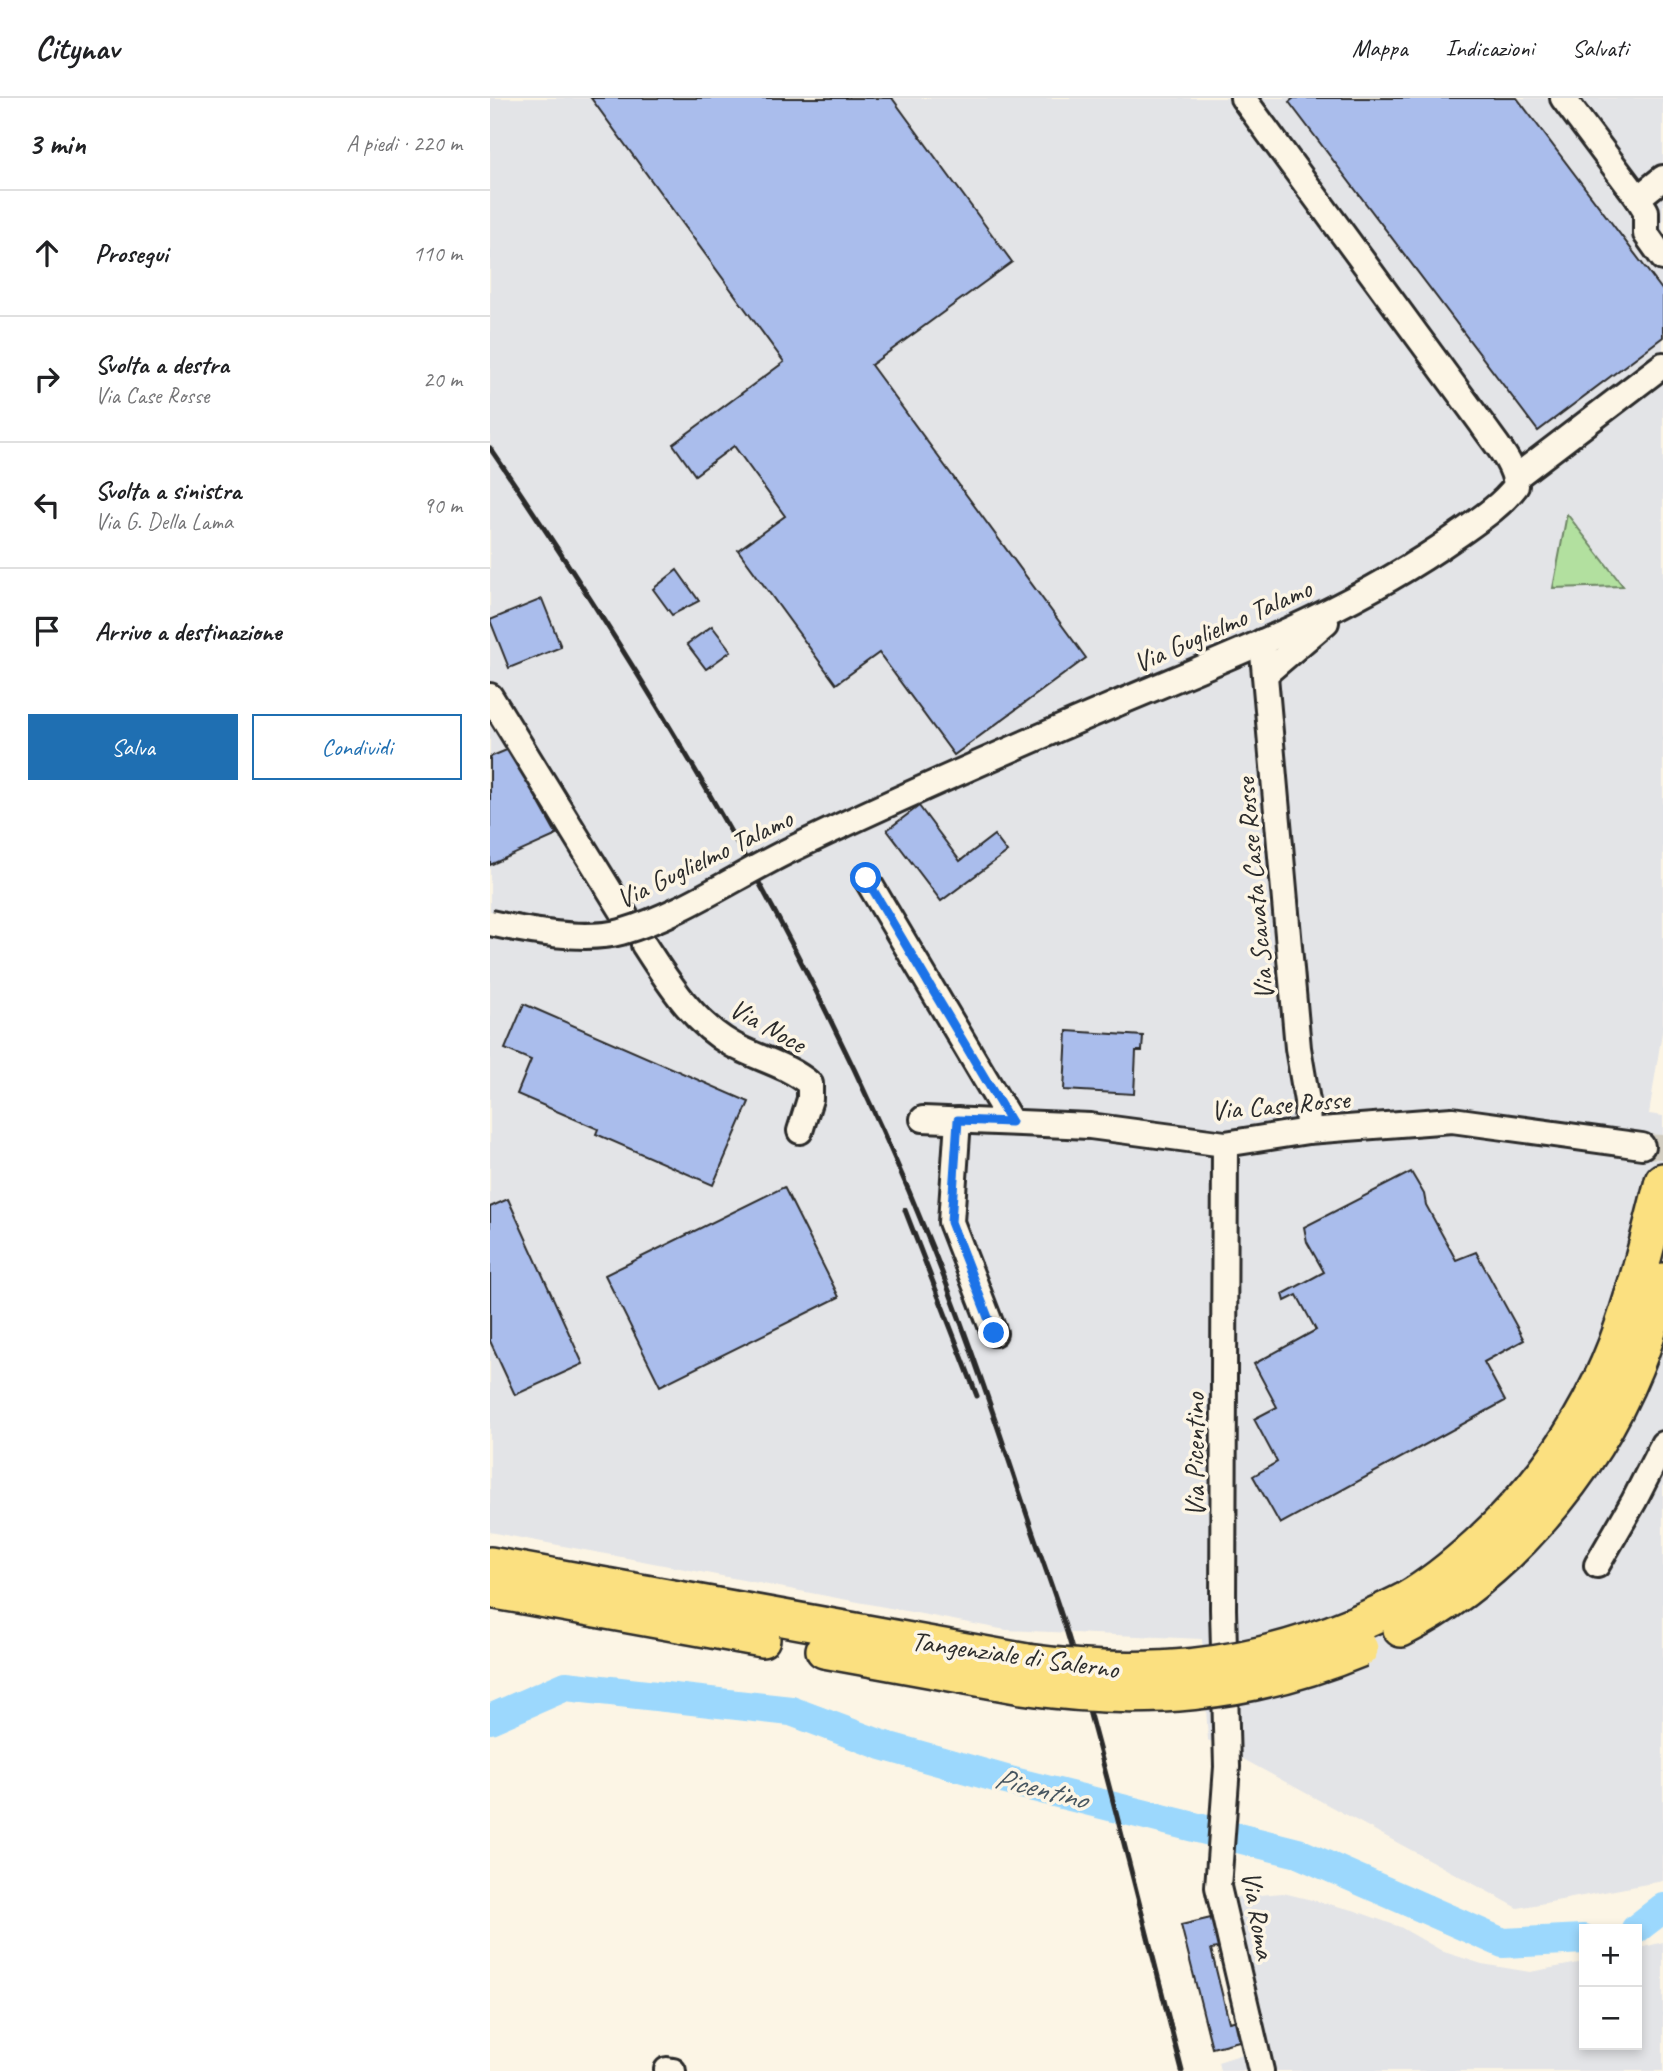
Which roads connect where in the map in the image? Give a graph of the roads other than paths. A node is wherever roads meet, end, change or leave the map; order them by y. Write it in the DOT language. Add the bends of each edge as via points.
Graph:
graph roads {
  1 [pos="1563,98"];
  2 [pos="1252,99"];
  3 [pos="1663,178"];
  4 [pos="1638,198"];
  5 [pos="1663,258"];
  6 [pos="1663,365"];
  7 [pos="1516,477"];
  8 [pos="1355,597"];
  9 [pos="1262,642"];
  10 [pos="1265,674"];
  11 [pos="490,696"];
  12 [pos="498,725"];
  13 [pos="866,878"];
  14 [pos="626,916"];
  15 [pos="490,923"];
  16 [pos="644,945"];
  17 [pos="923,1119"];
  18 [pos="958,1120"];
  19 [pos="1011,1122"];
  20 [pos="800,1131"];
  21 [pos="1308,1131"];
  22 [pos="1225,1144"];
  23 [pos="1642,1146"];
  24 [pos="1663,1181"];
  25 [pos="1663,1281"];
  26 [pos="994,1333"];
  27 [pos="1663,1444"];
  28 [pos="490,1565"];
  29 [pos="1597,1565"];
  30 [pos="490,1590"];
  31 [pos="1356,1637"];
  32 [pos="1024,1674"];
  33 [pos="1227,1767"];
  34 [pos="667,2070"];
  35 [pos="673,2071"];
  36 [pos="1261,2071"];
  1 -- 4 [label="street"];
  2 -- 7 [label="street" via="1274,140"];
  3 -- 4 [label="street"];
  4 -- 5 [label="street" via="1646,211 1646,234"];
  6 -- 7 [label="street, Via Guglielmo Talamo"];
  7 -- 8 [label="street, Via Guglielmo Talamo" via="1511,492 1475,522 1412,567"];
  8 -- 9 [label="street, Via Guglielmo Talamo"];
  8 -- 10 [label="street"];
  9 -- 10 [label="street, Via Scavata Case Rosse"];
  9 -- 15 [label="street, Via Guglielmo Talamo, bridge" via="934,783 786,852 672,913 619,933 556,933"];
  10 -- 21 [label="street, Via Scavata Case Rosse"];
  11 -- 12 [label="street"];
  12 -- 14 [label="street"];
  13 -- 19 [label="street"];
  16 -- 20 [label="street, Via Noce" via="684,1006 698,1018 732,1044 810,1084"];
  17 -- 18 [label="street, Via Case Rosse"];
  18 -- 19 [label="street, Via Case Rosse"];
  18 -- 26 [label="street" via="951,1222"];
  19 -- 22 [label="street, Via Case Rosse" via="1090,1126"];
  21 -- 22 [label="street, Via Case Rosse"];
  21 -- 23 [label="street, Via Case Rosse" via="1451,1120"];
  22 -- 33 [label="street, Via Picentino"];
  24 -- 31 [label="highway, Tangenziale di Salerno" via="1616,1344 1577,1426 1547,1472 1457,1563"];
  25 -- 31 [label="highway, Tangenziale di Salerno" via="1635,1368 1619,1400 1579,1469 1545,1515 1445,1603 1405,1627"];
  27 -- 29 [label="street"];
  28 -- 32 [label="highway, Tangenziale di Salerno"];
  30 -- 32 [label="highway, Tangenziale di Salerno"];
  31 -- 32 [label="highway, Tangenziale di Salerno, bridge" via="1293,1673 1174,1695 1075,1693"];
  33 -- 36 [label="street, Via Roma" via="1218,1886"];
  34 -- 35 [label="street"];
}
